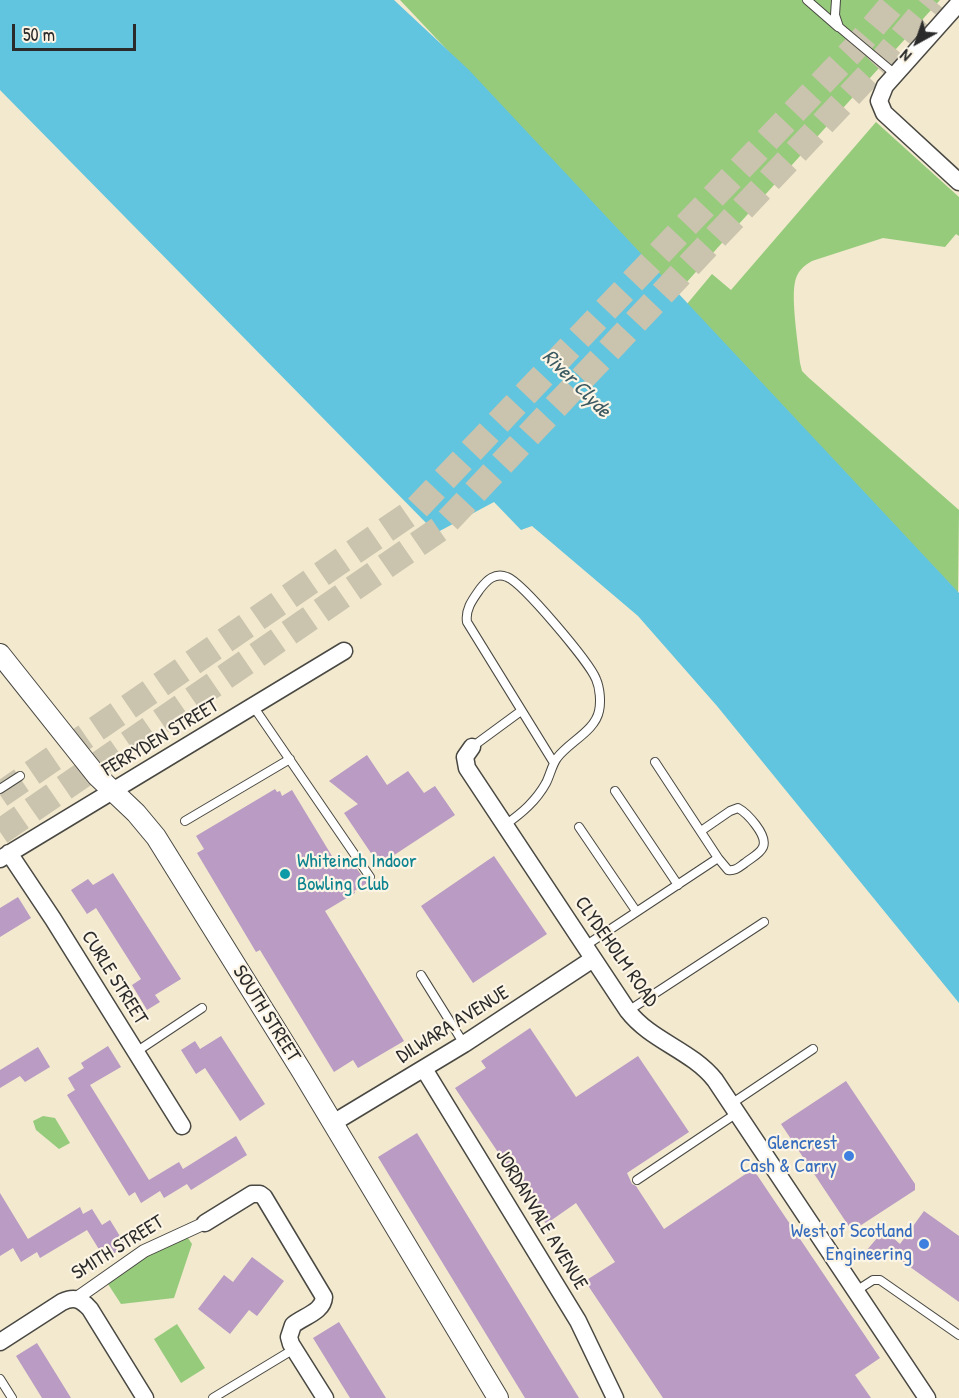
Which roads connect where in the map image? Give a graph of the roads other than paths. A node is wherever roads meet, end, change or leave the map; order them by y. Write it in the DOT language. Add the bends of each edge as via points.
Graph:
graph roads {
  1 [pos="807,0"];
  2 [pos="836,0"];
  3 [pos="959,3"];
  4 [pos="839,27"];
  5 [pos="895,74"];
  6 [pos="959,182"];
  7 [pos="344,651"];
  8 [pos="0,654"];
  9 [pos="253,706"];
  10 [pos="521,711"];
  11 [pos="472,747"];
  12 [pos="290,759"];
  13 [pos="655,762"];
  14 [pos="554,763"];
  15 [pos="20,776"];
  16 [pos="0,789"];
  17 [pos="114,791"];
  18 [pos="615,791"];
  19 [pos="185,821"];
  20 [pos="505,825"];
  21 [pos="579,827"];
  22 [pos="700,831"];
  23 [pos="4,856"];
  24 [pos="718,858"];
  25 [pos="370,877"];
  26 [pos="678,885"];
  27 [pos="636,911"];
  28 [pos="764,922"];
  29 [pos="589,952"];
  30 [pos="421,975"];
  31 [pos="202,1008"];
  32 [pos="628,1011"];
  33 [pos="464,1044"];
  34 [pos="813,1049"];
  35 [pos="136,1052"];
  36 [pos="424,1069"];
  37 [pos="734,1108"];
  38 [pos="333,1123"];
  39 [pos="182,1126"];
  40 [pos="637,1180"];
  41 [pos="204,1223"];
  42 [pos="856,1291"];
  43 [pos="77,1298"];
  44 [pos="959,1335"];
  45 [pos="0,1342"];
  46 [pos="294,1349"];
  47 [pos="0,1379"];
  48 [pos="12,1398"];
  49 [pos="145,1398"];
  50 [pos="213,1398"];
  51 [pos="325,1398"];
  52 [pos="498,1398"];
  53 [pos="615,1398"];
  54 [pos="927,1398"];
  1 -- 4 [label="lane"];
  2 -- 4 [label="lane"];
  3 -- 5 [label="street"];
  4 -- 5 [label="lane"];
  5 -- 6 [label="street" via="879,101 884,113"];
  7 -- 9 [label="street, FERRYDEN STREET"];
  8 -- 17 [label="street, SOUTH STREET" via="97,776"];
  9 -- 12 [label="lane"];
  9 -- 17 [label="street, FERRYDEN STREET"];
  10 -- 11 [label="lane"];
  10 -- 14 [label="lane"];
  10 -- 14 [label="lane" via="467,622 466,614 475,596 489,578 496,576 511,579 543,611 599,687 596,719"];
  11 -- 20 [label="street, CLYDEHOLM ROAD" via="465,757 467,768"];
  12 -- 19 [label="lane"];
  12 -- 25 [label="lane"];
  13 -- 22 [label="lane"];
  14 -- 20 [label="lane" via="532,802"];
  15 -- 16 [label="lane"];
  17 -- 23 [label="street, FERRYDEN STREET"];
  17 -- 38 [label="street, SOUTH STREET" via="156,837"];
  18 -- 26 [label="lane"];
  20 -- 29 [label="street, CLYDEHOLM ROAD"];
  21 -- 27 [label="lane"];
  22 -- 24 [label="lane"];
  22 -- 24 [label="lane" via="738,808 764,839 762,849 733,871"];
  23 -- 35 [label="street, CURLE STREET"];
  24 -- 26 [label="lane"];
  26 -- 27 [label="lane"];
  27 -- 29 [label="lane"];
  28 -- 32 [label="lane"];
  29 -- 32 [label="street, CLYDEHOLM ROAD"];
  29 -- 33 [label="street, DILWARA AVENUE"];
  30 -- 33 [label="lane"];
  31 -- 35 [label="lane"];
  32 -- 37 [label="street, CLYDEHOLM ROAD" via="646,1029 703,1067"];
  33 -- 36 [label="street, DILWARA AVENUE"];
  34 -- 37 [label="lane"];
  35 -- 39 [label="street, CURLE STREET"];
  36 -- 38 [label="street, DILWARA AVENUE"];
  36 -- 53 [label="street, JORDANVALE AVENUE" via="578,1321"];
  37 -- 40 [label="lane"];
  37 -- 42 [label="street, CLYDEHOLM ROAD"];
  38 -- 52 [label="street, SOUTH STREET"];
  41 -- 43 [label="street, SMITH STREET" via="144,1251"];
  41 -- 46 [label="street, SMITH STREET" via="252,1194 260,1194 267,1201 324,1297 320,1308 293,1325 290,1337"];
  42 -- 44 [label="lane" via="880,1280"];
  42 -- 54 [label="street, CLYDEHOLM ROAD"];
  43 -- 45 [label="street, SMITH STREET" via="62,1302"];
  43 -- 49 [label="street" via="90,1309"];
  46 -- 50 [label="lane"];
  46 -- 51 [label="street"];
  47 -- 48 [label="lane"];
}
